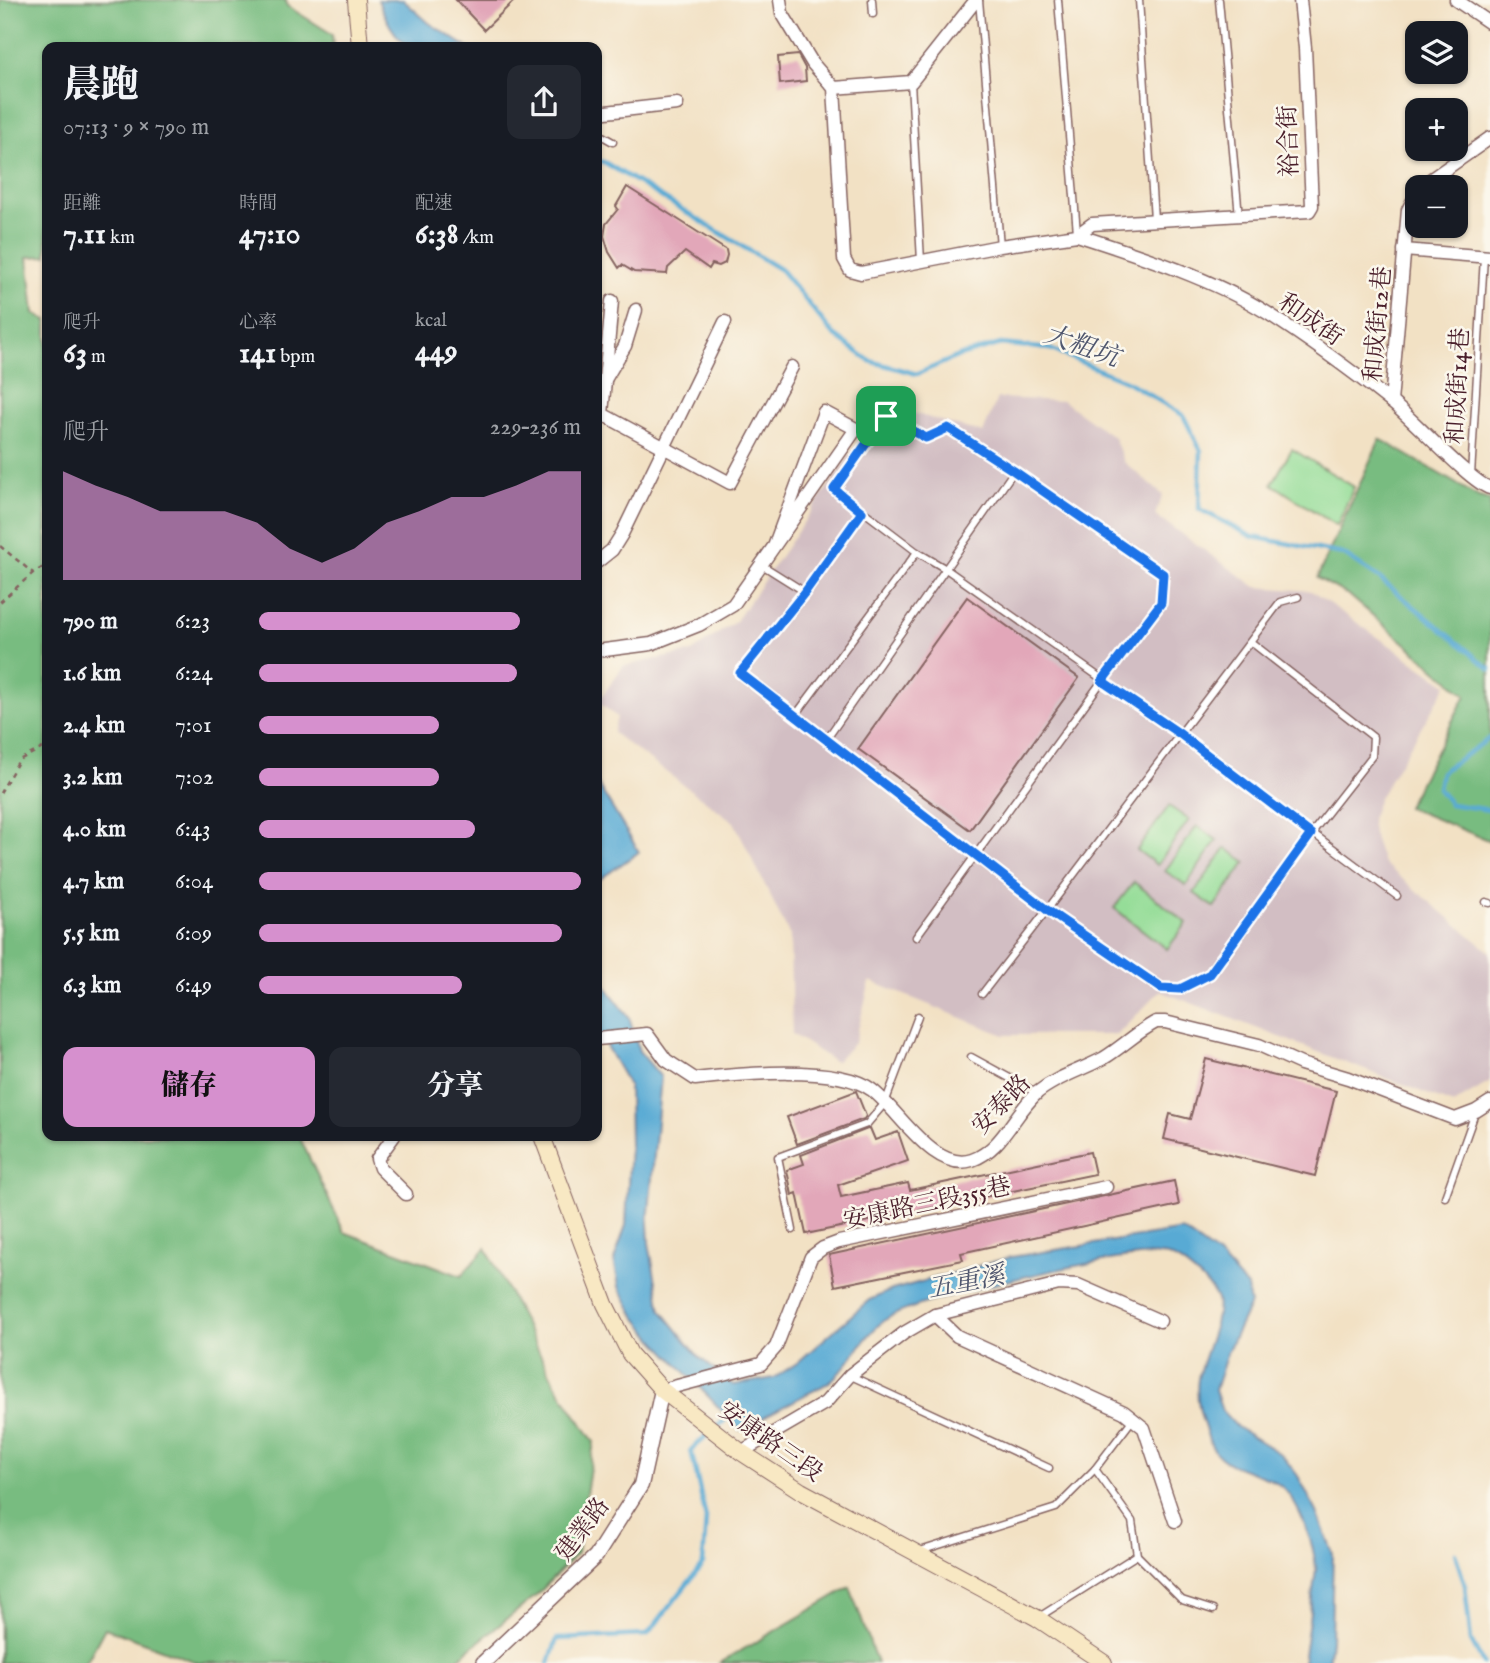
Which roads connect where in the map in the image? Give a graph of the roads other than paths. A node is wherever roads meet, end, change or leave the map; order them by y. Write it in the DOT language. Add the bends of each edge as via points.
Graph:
graph roads {
  1 [pos="356,0"];
  2 [pos="779,0"];
  3 [pos="872,0"];
  4 [pos="977,0"];
  5 [pos="1058,0"];
  6 [pos="1139,0"];
  7 [pos="1219,0"];
  8 [pos="1300,0"];
  9 [pos="1456,0"];
  10 [pos="873,14"];
  11 [pos="1490,23"];
  12 [pos="360,42"];
  13 [pos="911,82"];
  14 [pos="834,88"];
  15 [pos="677,104"];
  16 [pos="602,112"];
  17 [pos="602,136"];
  18 [pos="1490,138"];
  19 [pos="613,142"];
  20 [pos="1438,175"];
  21 [pos="1239,216"];
  22 [pos="1154,219"];
  23 [pos="1077,235"];
  24 [pos="1405,238"];
  25 [pos="1000,246"];
  26 [pos="1404,250"];
  27 [pos="1487,257"];
  28 [pos="921,261"];
  29 [pos="612,301"];
  30 [pos="636,310"];
  31 [pos="725,322"];
  32 [pos="792,367"];
  33 [pos="604,382"];
  34 [pos="1391,402"];
  35 [pos="663,448"];
  36 [pos="1014,471"];
  37 [pos="1471,475"];
  38 [pos="1490,488"];
  39 [pos="862,512"];
  40 [pos="775,544"];
  41 [pos="917,552"];
  42 [pos="602,558"];
  43 [pos="762,565"];
  44 [pos="946,569"];
  45 [pos="805,592"];
  46 [pos="1298,597"];
  47 [pos="1251,642"];
  48 [pos="602,650"];
  49 [pos="1102,681"];
  50 [pos="795,716"];
  51 [pos="1180,734"];
  52 [pos="827,740"];
  53 [pos="1311,834"];
  54 [pos="976,855"];
  55 [pos="1397,896"];
  56 [pos="1047,910"];
  57 [pos="916,937"];
  58 [pos="982,994"];
  59 [pos="918,1016"];
  60 [pos="602,1038"];
  61 [pos="971,1057"];
  62 [pos="1037,1093"];
  63 [pos="1490,1102"];
  64 [pos="886,1103"];
  65 [pos="1476,1111"];
  66 [pos="390,1141"];
  67 [pos="544,1141"];
  68 [pos="1106,1187"];
  69 [pos="406,1194"];
  70 [pos="1445,1197"];
  71 [pos="793,1230"];
  72 [pos="935,1315"];
  73 [pos="1160,1321"];
  74 [pos="850,1375"];
  75 [pos="662,1390"];
  76 [pos="1133,1419"];
  77 [pos="741,1452"];
  78 [pos="1049,1468"];
  79 [pos="1095,1469"];
  80 [pos="1175,1521"];
  81 [pos="914,1553"];
  82 [pos="1137,1555"];
  83 [pos="1213,1610"];
  84 [pos="1037,1618"];
  85 [pos="483,1663"];
  86 [pos="1104,1663"];
  1 -- 12 [label="main road"];
  2 -- 14 [label="street" via="813,64"];
  3 -- 10 [label="lane"];
  4 -- 13 [label="street"];
  4 -- 25 [label="lane"];
  5 -- 23 [label="lane"];
  6 -- 22 [label="lane"];
  7 -- 21 [label="lane"];
  8 -- 21 [label="street, 裕合街" via="1312,206 1309,211"];
  9 -- 11 [label="street"];
  13 -- 14 [label="street"];
  13 -- 28 [label="lane"];
  14 -- 28 [label="street, 裕合街" via="844,259 850,270 861,273"];
  15 -- 16 [label="street"];
  17 -- 19 [label="lane"];
  18 -- 20 [label="street"];
  21 -- 22 [label="street, 裕合街"];
  22 -- 23 [label="street, 裕合街" via="1092,224"];
  23 -- 25 [label="street, 裕合街"];
  23 -- 34 [label="street, 和成街" via="1155,261 1268,313"];
  24 -- 26 [label="street"];
  25 -- 28 [label="street, 裕合街"];
  26 -- 27 [label="street"];
  26 -- 34 [label="street, 和成街12巷"];
  27 -- 37 [label="lane, 和成街14巷"];
  29 -- 33 [label="street"];
  30 -- 33 [label="street" via="625,346"];
  31 -- 35 [label="street"];
  32 -- 35 [label="street" via="730,482"];
  33 -- 35 [label="street" via="602,414"];
  34 -- 37 [label="street, 和成街"];
  35 -- 42 [label="street" via="622,534"];
  36 -- 39 [label="lane" via="948,428 926,438 886,416 834,489"];
  36 -- 44 [label="lane"];
  36 -- 49 [label="lane" via="1163,574 1161,603"];
  37 -- 38 [label="street, 和成街"];
  39 -- 41 [label="lane"];
  39 -- 45 [label="lane"];
  40 -- 40 [label="street" via="856,429 824,412 789,508"];
  40 -- 43 [label="street"];
  41 -- 44 [label="lane"];
  41 -- 50 [label="lane"];
  43 -- 45 [label="lane"];
  43 -- 48 [label="street" via="733,605 699,625 652,645"];
  44 -- 49 [label="lane"];
  44 -- 52 [label="lane"];
  45 -- 50 [label="lane" via="740,673"];
  46 -- 47 [label="lane" via="1280,603"];
  47 -- 51 [label="lane"];
  47 -- 53 [label="lane" via="1373,737 1372,756"];
  49 -- 51 [label="lane"];
  49 -- 54 [label="lane"];
  50 -- 52 [label="lane"];
  51 -- 53 [label="lane"];
  51 -- 56 [label="lane"];
  52 -- 54 [label="lane"];
  53 -- 55 [label="lane"];
  53 -- 56 [label="lane" via="1210,974 1180,989 1161,988"];
  54 -- 56 [label="lane"];
  54 -- 57 [label="lane"];
  56 -- 58 [label="lane"];
  59 -- 64 [label="lane"];
  60 -- 64 [label="street, 安泰路" via="647,1034 666,1060 695,1079 746,1073 855,1080"];
  61 -- 62 [label="lane"];
  62 -- 64 [label="street, 安泰路" via="996,1144 971,1160 939,1157"];
  62 -- 65 [label="street, 安泰路" via="1100,1060 1156,1022 1165,1022 1259,1045 1455,1119"];
  63 -- 65 [label="street, 安泰路"];
  64 -- 71 [label="lane" via="867,1124 778,1157"];
  65 -- 70 [label="lane"];
  66 -- 69 [label="street" via="377,1159"];
  67 -- 75 [label="main road, 安康路三段" via="605,1304 630,1354"];
  68 -- 75 [label="street, 安康路三段355巷" via="822,1248 811,1257 776,1347 761,1364"];
  72 -- 73 [label="street" via="1059,1284 1078,1285"];
  72 -- 74 [label="street"];
  72 -- 76 [label="street" via="957,1336"];
  74 -- 77 [label="street" via="825,1402"];
  74 -- 78 [label="lane"];
  75 -- 77 [label="main road, 安康路三段"];
  75 -- 85 [label="street, 建業路" via="641,1485 596,1556"];
  76 -- 79 [label="lane"];
  76 -- 80 [label="street" via="1144,1427"];
  77 -- 81 [label="main road, 安康路三段" via="801,1492"];
  79 -- 81 [label="lane" via="1056,1508"];
  79 -- 82 [label="lane" via="1132,1521"];
  81 -- 84 [label="main road, 安康路三段"];
  82 -- 83 [label="lane" via="1182,1600"];
  82 -- 84 [label="lane"];
  84 -- 86 [label="main road, 安康路三段"];
}
